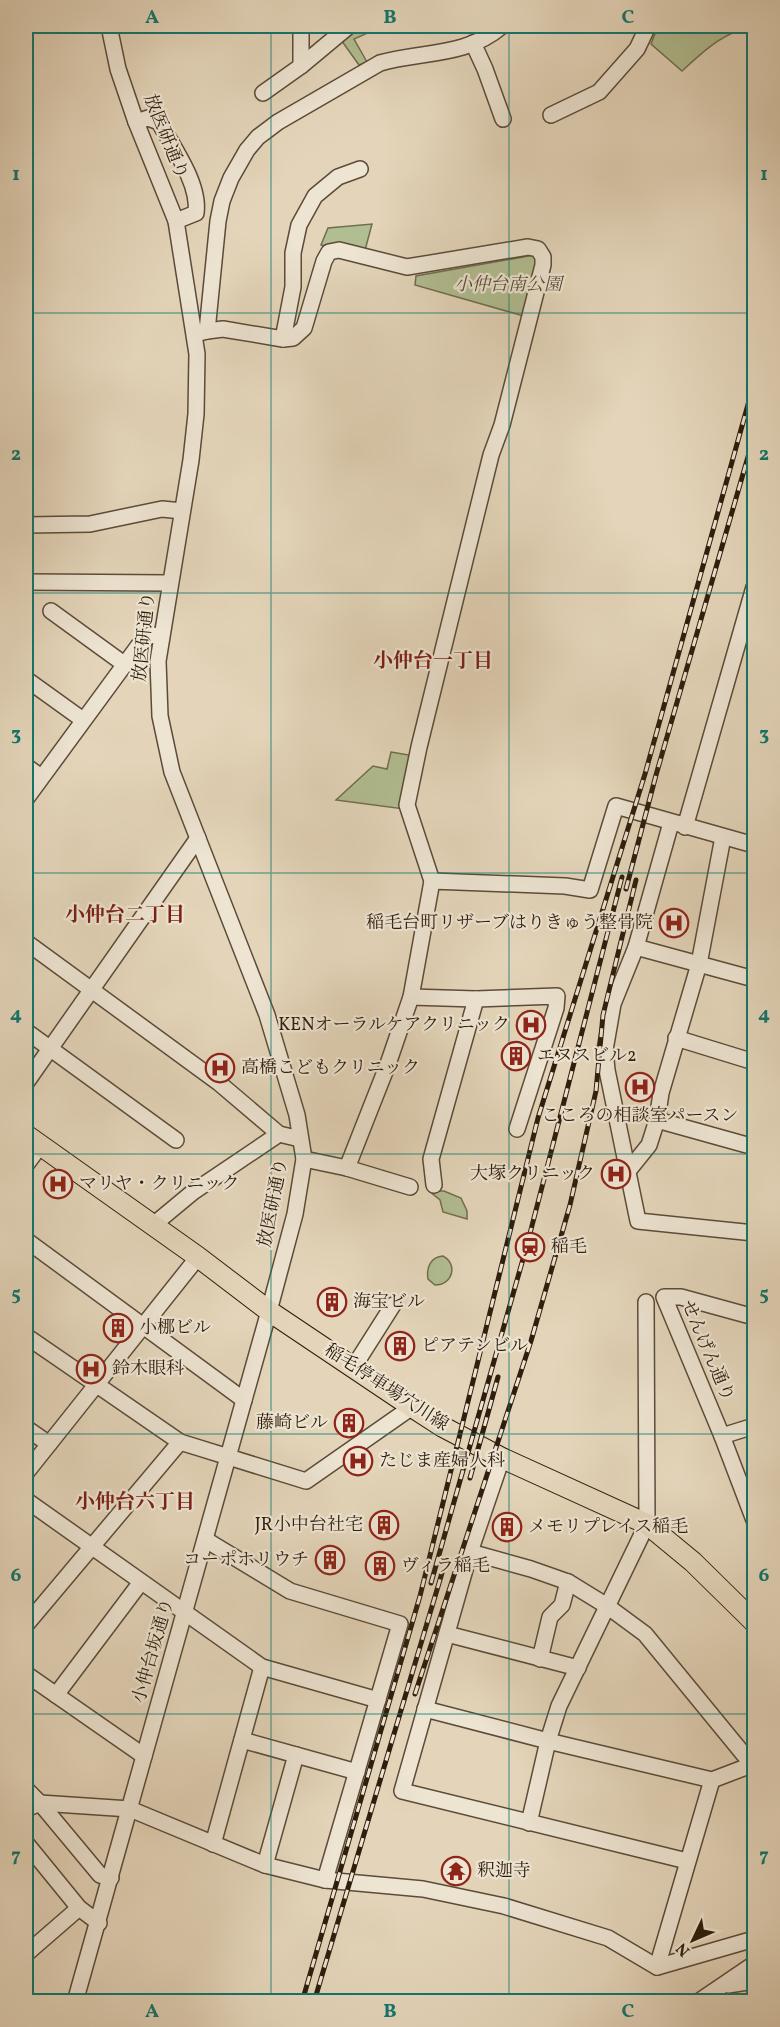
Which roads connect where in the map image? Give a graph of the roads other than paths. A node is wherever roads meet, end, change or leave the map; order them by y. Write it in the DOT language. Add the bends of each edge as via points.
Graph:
graph roads {
  1 [pos="109,26"];
  2 [pos="301,26"];
  3 [pos="347,26"];
  4 [pos="502,26"];
  5 [pos="648,26"];
  6 [pos="472,43"];
  7 [pos="301,66"];
  8 [pos="263,93"];
  9 [pos="551,115"];
  10 [pos="503,119"];
  11 [pos="136,122"];
  12 [pos="360,169"];
  13 [pos="176,221"];
  14 [pos="200,333"];
  15 [pos="283,339"];
  16 [pos="182,511"];
  17 [pos="26,525"];
  18 [pos="26,582"];
  19 [pos="170,584"];
  20 [pos="754,587"];
  21 [pos="51,611"];
  22 [pos="161,636"];
  23 [pos="124,664"];
  24 [pos="26,679"];
  25 [pos="83,720"];
  26 [pos="26,766"];
  27 [pos="41,777"];
  28 [pos="26,799"];
  29 [pos="678,825"];
  30 [pos="723,837"];
  31 [pos="198,838"];
  32 [pos="754,845"];
  33 [pos="432,881"];
  34 [pos="26,942"];
  35 [pos="636,947"];
  36 [pos="699,964"];
  37 [pos="754,979"];
  38 [pos="92,990"];
  39 [pos="411,997"];
  40 [pos="476,999"];
  41 [pos="26,1031"];
  42 [pos="676,1038"];
  43 [pos="50,1049"];
  44 [pos="754,1062"];
  45 [pos="26,1083"];
  46 [pos="657,1120"];
  47 [pos="517,1129"];
  48 [pos="279,1134"];
  49 [pos="300,1139"];
  50 [pos="33,1140"];
  51 [pos="176,1140"];
  52 [pos="754,1147"];
  53 [pos="304,1159"];
  54 [pos="26,1165"];
  55 [pos="347,1168"];
  56 [pos="628,1171"];
  57 [pos="434,1185"];
  58 [pos="410,1187"];
  59 [pos="152,1226"];
  60 [pos="754,1233"];
  61 [pos="26,1240"];
  62 [pos="198,1257"];
  63 [pos="646,1302"];
  64 [pos="393,1305"];
  65 [pos="269,1311"];
  66 [pos="754,1316"];
  67 [pos="142,1326"];
  68 [pos="26,1336"];
  69 [pos="353,1368"];
  70 [pos="96,1385"];
  71 [pos="244,1400"];
  72 [pos="412,1407"];
  73 [pos="754,1426"];
  74 [pos="26,1428"];
  75 [pos="722,1436"];
  76 [pos="180,1442"];
  77 [pos="49,1444"];
  78 [pos="229,1456"];
  79 [pos="502,1458"];
  80 [pos="26,1473"];
  81 [pos="26,1500"];
  82 [pos="754,1520"];
  83 [pos="647,1524"];
  84 [pos="206,1540"];
  85 [pos="92,1546"];
  86 [pos="470,1552"];
  87 [pos="141,1582"];
  88 [pos="568,1582"];
  89 [pos="26,1600"];
  90 [pos="607,1606"];
  91 [pos="39,1609"];
  92 [pos="185,1613"];
  93 [pos="754,1622"];
  94 [pos="26,1625"];
  95 [pos="447,1634"];
  96 [pos="540,1659"];
  97 [pos="262,1667"];
  98 [pos="578,1668"];
  99 [pos="26,1674"];
  100 [pos="56,1695"];
  101 [pos="378,1700"];
  102 [pos="425,1709"];
  103 [pos="242,1740"];
  104 [pos="548,1741"];
  105 [pos="296,1755"];
  106 [pos="144,1756"];
  107 [pos="754,1765"];
  108 [pos="357,1772"];
  109 [pos="712,1779"];
  110 [pos="26,1789"];
  111 [pos="40,1803"];
  112 [pos="26,1809"];
  113 [pos="130,1809"];
  114 [pos="529,1823"];
  115 [pos="26,1843"];
  116 [pos="213,1844"];
  117 [pos="687,1861"];
  118 [pos="265,1865"];
  119 [pos="111,1878"];
  120 [pos="325,1880"];
  121 [pos="79,1908"];
  122 [pos="99,1923"];
  123 [pos="754,1939"];
  124 [pos="26,1954"];
  125 [pos="754,1964"];
  126 [pos="657,1967"];
  127 [pos="754,1981"];
  128 [pos="711,1996"];
  129 [pos="75,2001"];
  1 -- 11 [label="street, 放医研通り"];
  2 -- 7 [label="street"];
  3 -- 7 [label="street"];
  4 -- 6 [label="street"];
  5 -- 9 [label="street" via="637,49 599,92"];
  6 -- 10 [label="street"];
  6 -- 14 [label="street" via="428,56 380,63 278,122 258,138 231,178 222,201"];
  7 -- 8 [label="street"];
  11 -- 13 [label="street, 放医研通り"];
  11 -- 13 [label="street" via="148,118 159,122 191,181 196,213"];
  12 -- 15 [label="street" via="338,177 315,196 298,225 293,287"];
  13 -- 14 [label="street, 放医研通り"];
  14 -- 15 [label="street" via="223,329"];
  14 -- 16 [label="street, 放医研通り" via="196,414"];
  15 -- 33 [label="street" via="293,338 304,327 329,252 339,250 407,267 528,247 538,249 543,257 418,747 407,805"];
  16 -- 17 [label="street" via="162,509 90,524"];
  16 -- 19 [label="street, 放医研通り"];
  18 -- 19 [label="street"];
  19 -- 22 [label="street, 放医研通り"];
  20 -- 29 [label="street"];
  21 -- 23 [label="street"];
  22 -- 23 [label="street" via="144,639"];
  22 -- 31 [label="street, 放医研通り" via="158,688 165,741 172,771"];
  23 -- 25 [label="street"];
  24 -- 25 [label="street"];
  25 -- 27 [label="street"];
  26 -- 27 [label="street"];
  27 -- 28 [label="street"];
  29 -- 30 [label="street"];
  29 -- 33 [label="street" via="616,806 590,890"];
  29 -- 35 [label="street"];
  30 -- 32 [label="street"];
  30 -- 36 [label="street"];
  31 -- 38 [label="street"];
  31 -- 49 [label="street, 放医研通り" via="267,1015 297,1115"];
  33 -- 39 [label="street"];
  34 -- 38 [label="street"];
  35 -- 36 [label="street"];
  35 -- 56 [label="street" via="613,1004 605,1050"];
  36 -- 37 [label="street"];
  36 -- 42 [label="street"];
  38 -- 43 [label="street"];
  38 -- 48 [label="street" via="219,1083"];
  39 -- 40 [label="street"];
  39 -- 55 [label="street"];
  40 -- 47 [label="street" via="557,996"];
  40 -- 57 [label="street" via="430,1159"];
  41 -- 43 [label="street"];
  42 -- 44 [label="street"];
  42 -- 46 [label="street"];
  43 -- 45 [label="street"];
  43 -- 51 [label="street"];
  46 -- 52 [label="street"];
  46 -- 56 [label="street" via="649,1145"];
  48 -- 49 [label="street"];
  48 -- 59 [label="street" via="193,1192"];
  49 -- 53 [label="street, 放医研通り"];
  50 -- 54 [label="street"];
  50 -- 59 [label="main road, 稲毛停車場穴川線"];
  53 -- 55 [label="street"];
  53 -- 65 [label="street, 放医研通り" via="296,1214"];
  55 -- 58 [label="street"];
  56 -- 60 [label="street" via="638,1221"];
  59 -- 62 [label="main road, 稲毛停車場穴川線"];
  61 -- 67 [label="street"];
  62 -- 65 [label="main road, 稲毛停車場穴川線"];
  62 -- 67 [label="street"];
  63 -- 83 [label="street"];
  64 -- 69 [label="street"];
  65 -- 69 [label="main road, 稲毛停車場穴川線"];
  65 -- 71 [label="street, 小仲台坂通り"];
  66 -- 75 [label="street, せんげん通り" via="681,1297 664,1297"];
  67 -- 70 [label="street"];
  67 -- 71 [label="street"];
  68 -- 70 [label="street"];
  69 -- 72 [label="main road, 稲毛停車場穴川線"];
  70 -- 76 [label="street"];
  70 -- 77 [label="street"];
  71 -- 78 [label="street, 小仲台坂通り"];
  72 -- 78 [label="street" via="306,1481"];
  72 -- 79 [label="main road, 稲毛停車場穴川線"];
  73 -- 75 [label="street"];
  74 -- 77 [label="street"];
  75 -- 82 [label="street, せんげん通り"];
  76 -- 78 [label="street"];
  76 -- 85 [label="street"];
  77 -- 80 [label="street"];
  78 -- 84 [label="street, 小仲台坂通り"];
  79 -- 83 [label="main road, 稲毛停車場穴川線"];
  79 -- 86 [label="street"];
  81 -- 85 [label="street"];
  83 -- 90 [label="street"];
  83 -- 93 [label="main road, 稲毛停車場穴川線" via="693,1562"];
  84 -- 92 [label="street, 小仲台坂通り"];
  84 -- 101 [label="street" via="290,1591 400,1624"];
  85 -- 87 [label="street"];
  85 -- 91 [label="street"];
  86 -- 88 [label="street"];
  86 -- 95 [label="street"];
  87 -- 92 [label="street"];
  87 -- 100 [label="street"];
  88 -- 90 [label="street"];
  88 -- 96 [label="street" via="562,1605 550,1617"];
  89 -- 91 [label="street"];
  90 -- 98 [label="street"];
  90 -- 107 [label="street" via="645,1634"];
  91 -- 94 [label="street"];
  92 -- 97 [label="street"];
  92 -- 106 [label="street, 小仲台坂通り"];
  95 -- 96 [label="street"];
  95 -- 102 [label="street"];
  96 -- 98 [label="street"];
  97 -- 101 [label="street"];
  97 -- 103 [label="street"];
  98 -- 104 [label="street"];
  99 -- 100 [label="street"];
  100 -- 106 [label="street"];
  101 -- 108 [label="street"];
  102 -- 104 [label="street"];
  102 -- 114 [label="street" via="402,1791"];
  103 -- 105 [label="street"];
  103 -- 116 [label="street"];
  104 -- 109 [label="street"];
  104 -- 114 [label="street"];
  105 -- 108 [label="street"];
  105 -- 118 [label="street"];
  106 -- 113 [label="street, 小仲台坂通り"];
  107 -- 109 [label="street"];
  108 -- 120 [label="street"];
  109 -- 117 [label="street"];
  110 -- 111 [label="street"];
  111 -- 112 [label="street"];
  111 -- 113 [label="street"];
  111 -- 119 [label="street" via="99,1875"];
  113 -- 116 [label="street"];
  113 -- 119 [label="street, 小仲台坂通り"];
  114 -- 117 [label="street"];
  115 -- 121 [label="street"];
  116 -- 118 [label="street"];
  117 -- 126 [label="street"];
  118 -- 120 [label="street"];
  119 -- 122 [label="street, 小仲台坂通り"];
  120 -- 126 [label="street" via="423,1889 504,1906 608,1938"];
  121 -- 122 [label="street"];
  121 -- 124 [label="street"];
  122 -- 129 [label="street, 小仲台坂通り"];
  123 -- 126 [label="street"];
  125 -- 128 [label="street"];
  127 -- 128 [label="street"];
}
